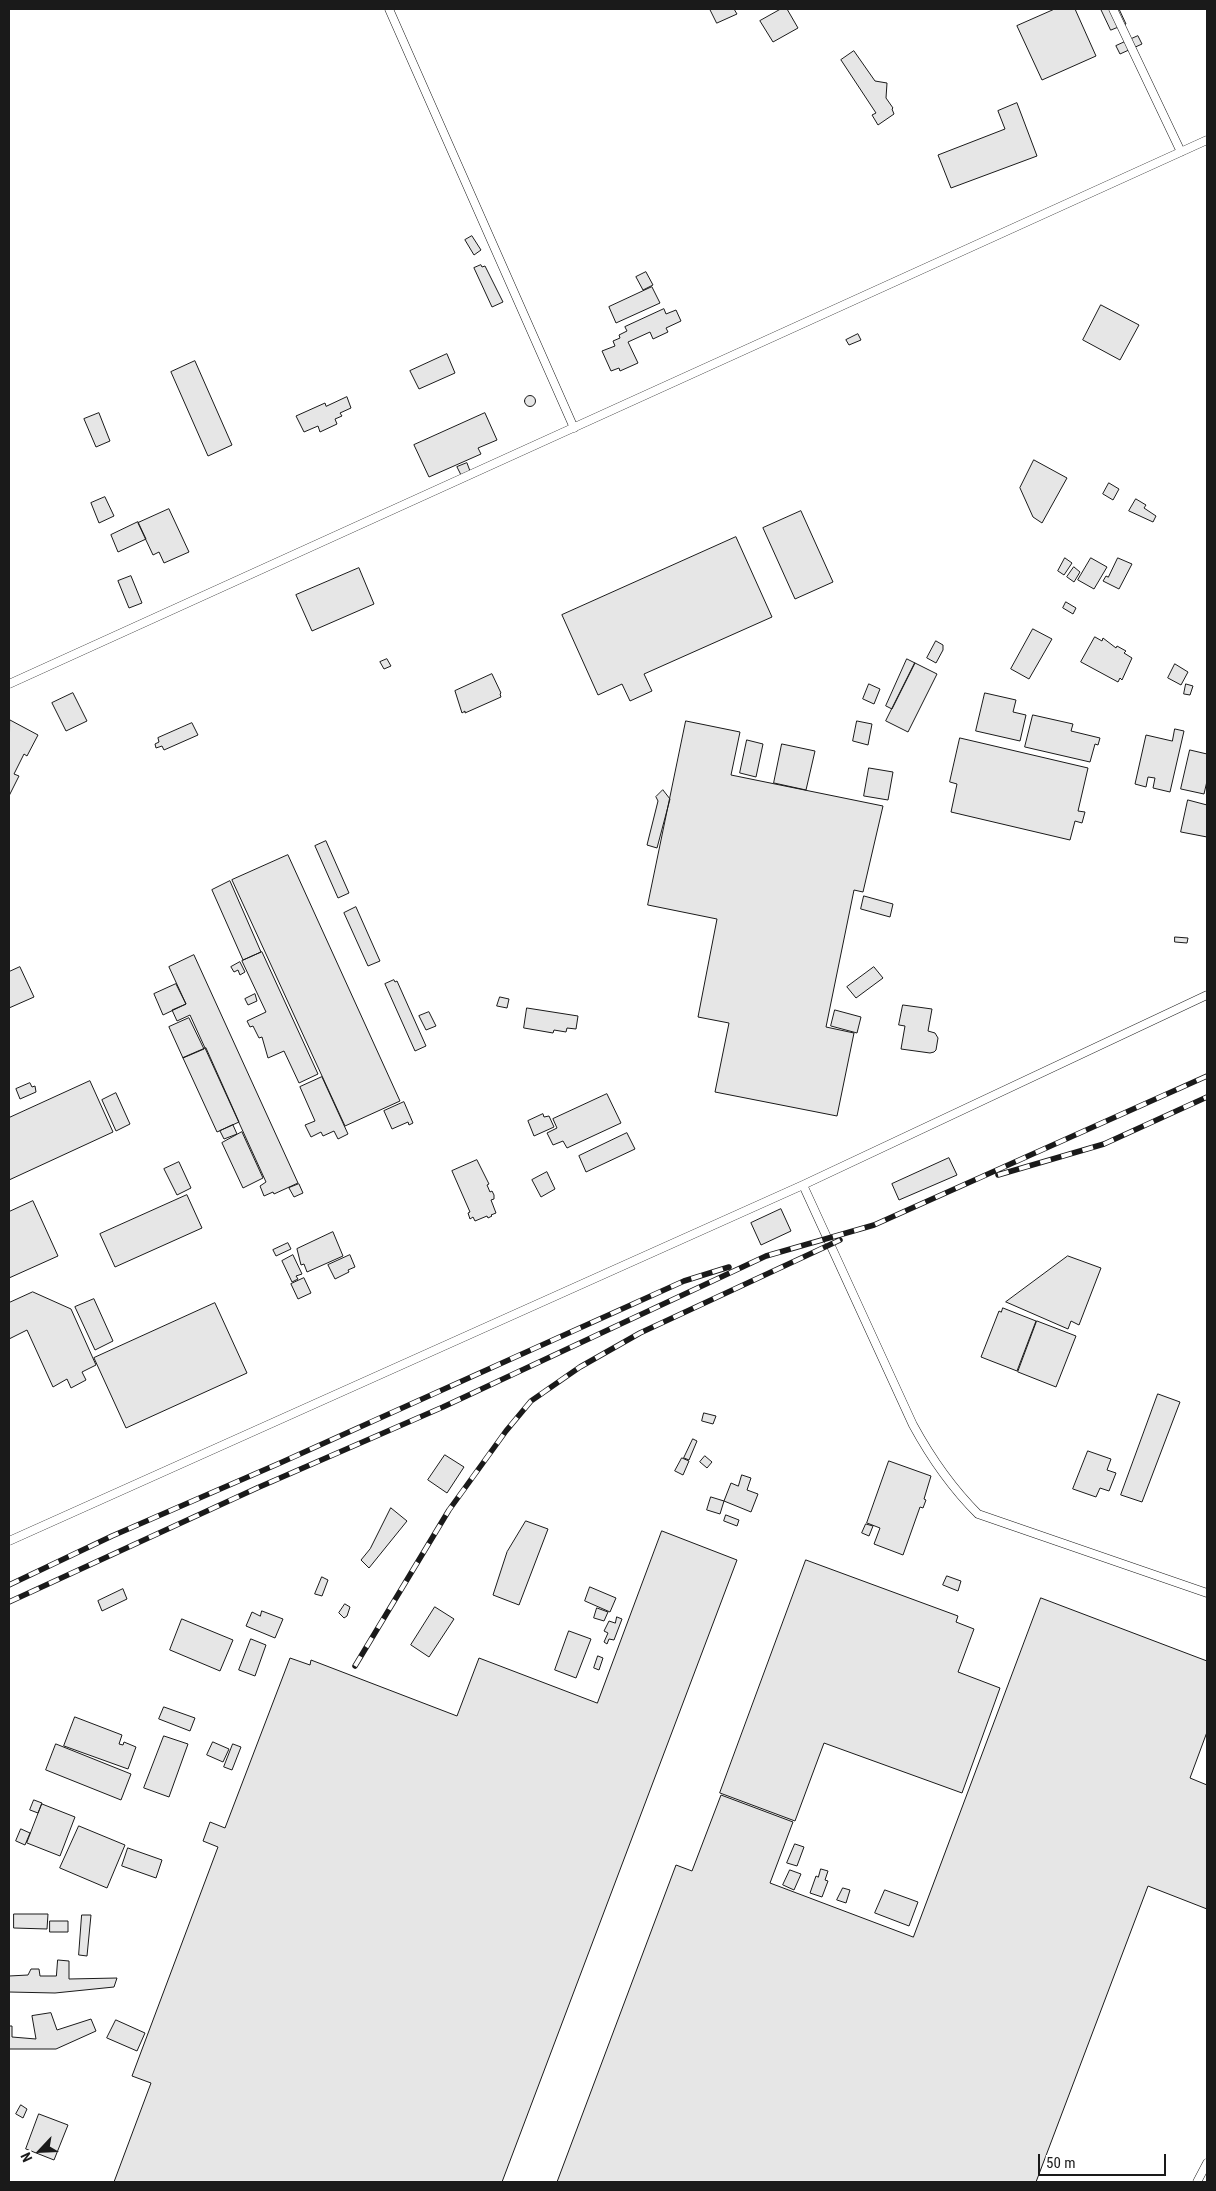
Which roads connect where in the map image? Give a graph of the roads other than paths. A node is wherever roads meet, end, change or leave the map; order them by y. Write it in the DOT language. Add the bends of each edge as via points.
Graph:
graph roads {
  1 [pos="389,9"];
  2 [pos="1113,9"];
  3 [pos="1207,140"];
  4 [pos="1181,152"];
  5 [pos="574,428"];
  6 [pos="9,684"];
  7 [pos="1207,995"];
  8 [pos="803,1185"];
  9 [pos="9,1541"];
  10 [pos="1207,1593"];
  11 [pos="1207,2163"];
  12 [pos="1197,2182"];
  1 -- 5 [label="lane"];
  2 -- 4 [label="lane"];
  3 -- 4 [label="lane"];
  4 -- 5 [label="lane"];
  5 -- 6 [label="lane"];
  7 -- 8 [label="lane"];
  8 -- 9 [label="lane"];
  8 -- 10 [label="lane" via="913,1425 957,1493 978,1514"];
  11 -- 12 [label="lane"];
}
